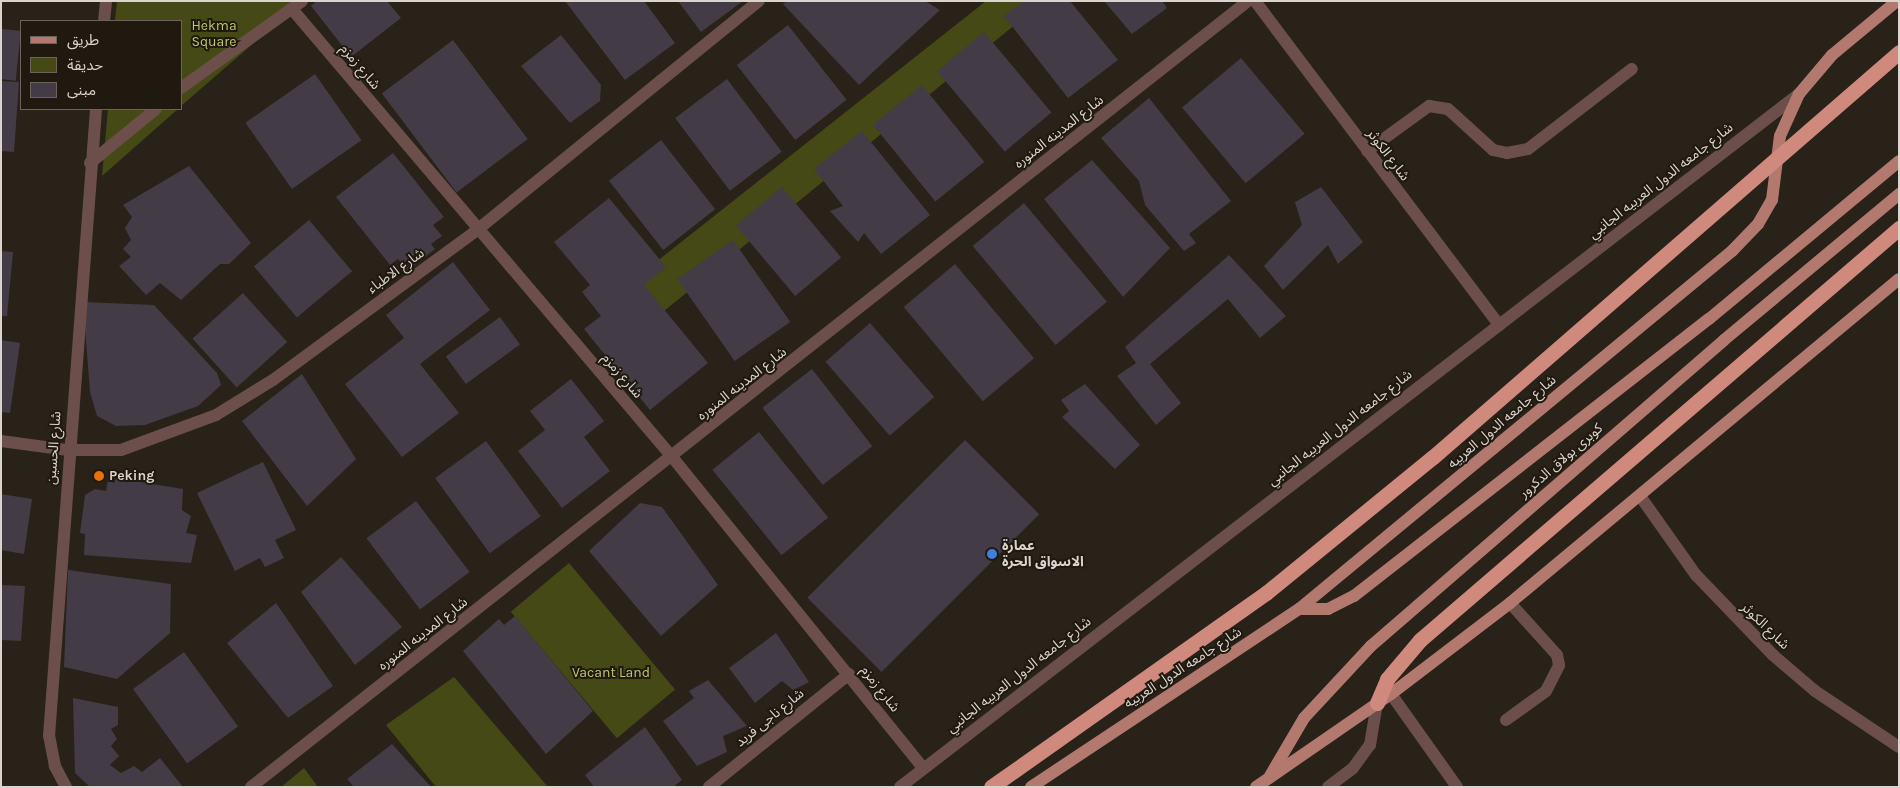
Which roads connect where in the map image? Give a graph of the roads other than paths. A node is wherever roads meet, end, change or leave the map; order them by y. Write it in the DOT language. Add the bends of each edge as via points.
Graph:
graph roads {
  1 [pos="106,1"];
  2 [pos="759,1"];
  3 [pos="1248,1"];
  4 [pos="1255,1"];
  5 [pos="1897,1"];
  6 [pos="297,5"];
  7 [pos="104,20"];
  8 [pos="1899,52"];
  9 [pos="1632,69"];
  10 [pos="182,87"];
  11 [pos="1799,94"];
  12 [pos="96,110"];
  13 [pos="155,110"];
  14 [pos="1367,151"];
  15 [pos="1899,161"];
  16 [pos="90,163"];
  17 [pos="1899,194"];
  18 [pos="1899,228"];
  19 [pos="477,230"];
  20 [pos="1896,286"];
  21 [pos="1499,325"];
  22 [pos="1,441"];
  23 [pos="68,450"];
  24 [pos="673,458"];
  25 [pos="1640,496"];
  26 [pos="1510,603"];
  27 [pos="1299,609"];
  28 [pos="849,674"];
  29 [pos="1391,694"];
  30 [pos="1377,703"];
  31 [pos="1506,720"];
  32 [pos="1899,747"];
  33 [pos="923,768"];
  34 [pos="1270,776"];
  35 [pos="66,787"];
  36 [pos="251,787"];
  37 [pos="709,787"];
  38 [pos="900,787"];
  39 [pos="991,787"];
  40 [pos="1031,787"];
  41 [pos="1256,787"];
  42 [pos="1328,787"];
  43 [pos="1457,787"];
  1 -- 7 [label="street"];
  2 -- 19 [label="street, شارع الاطباء"];
  3 -- 24 [label="street, شارع المدينه المنوره"];
  4 -- 14 [label="street, شارع الكوثر"];
  5 -- 11 [label="main road, شارع جامعه الدول العربيه" via="1832,55"];
  6 -- 10 [label="street"];
  6 -- 19 [label="street, شارع زمزم"];
  8 -- 39 [label="highway, bridge" via="1433,457 1266,593"];
  9 -- 14 [label="street" via="1528,149 1507,153 1493,150 1448,109 1429,106"];
  11 -- 21 [label="street, شارع جامعه الدول العربيه الجانبي"];
  11 -- 27 [label="main road, شارع جامعه الدول العربيه" via="1780,136 1772,200 1758,224 1732,251"];
  12 -- 16 [label="street, شارع الحسين"];
  13 -- 16 [label="street"];
  14 -- 21 [label="street, شارع الكوثر"];
  15 -- 27 [label="main road, كوبرى بولاق الدكرور" via="1709,319 1354,596 1328,609"];
  16 -- 23 [label="street, شارع الحسين"];
  17 -- 34 [label="main road, كوبرى بولاق الدكرور" via="1724,340 1371,646 1304,718"];
  18 -- 30 [label="highway" via="1420,640 1387,679"];
  19 -- 23 [label="street, شارع الاطباء" via="273,380 216,415 121,450"];
  19 -- 24 [label="street, شارع زمزم"];
  20 -- 25 [label="main road"];
  21 -- 33 [label="street, شارع جامعه الدول العربيه الجانبي"];
  22 -- 23 [label="street, شارع الاطباء"];
  23 -- 35 [label="street, شارع الحسين" via="49,736 55,766"];
  24 -- 28 [label="street, شارع زمزم"];
  24 -- 36 [label="street, شارع المدينه المنوره"];
  25 -- 26 [label="main road"];
  25 -- 32 [label="street, شارع الكوثر" via="1696,575 1773,655 1830,702"];
  26 -- 29 [label="main road"];
  26 -- 31 [label="street" via="1558,656 1558,665 1546,691"];
  27 -- 40 [label="main road, شارع جامعه الدول العربيه"];
  28 -- 33 [label="street, شارع زمزم"];
  28 -- 37 [label="street, شارع ناجى فريد"];
  29 -- 30 [label="main road"];
  29 -- 43 [label="street"];
  30 -- 34 [label="main road"];
  30 -- 42 [label="street" via="1370,745 1354,768"];
  33 -- 38 [label="street, شارع جامعه الدول العربيه الجانبي"];
  34 -- 41 [label="main road"];
}
